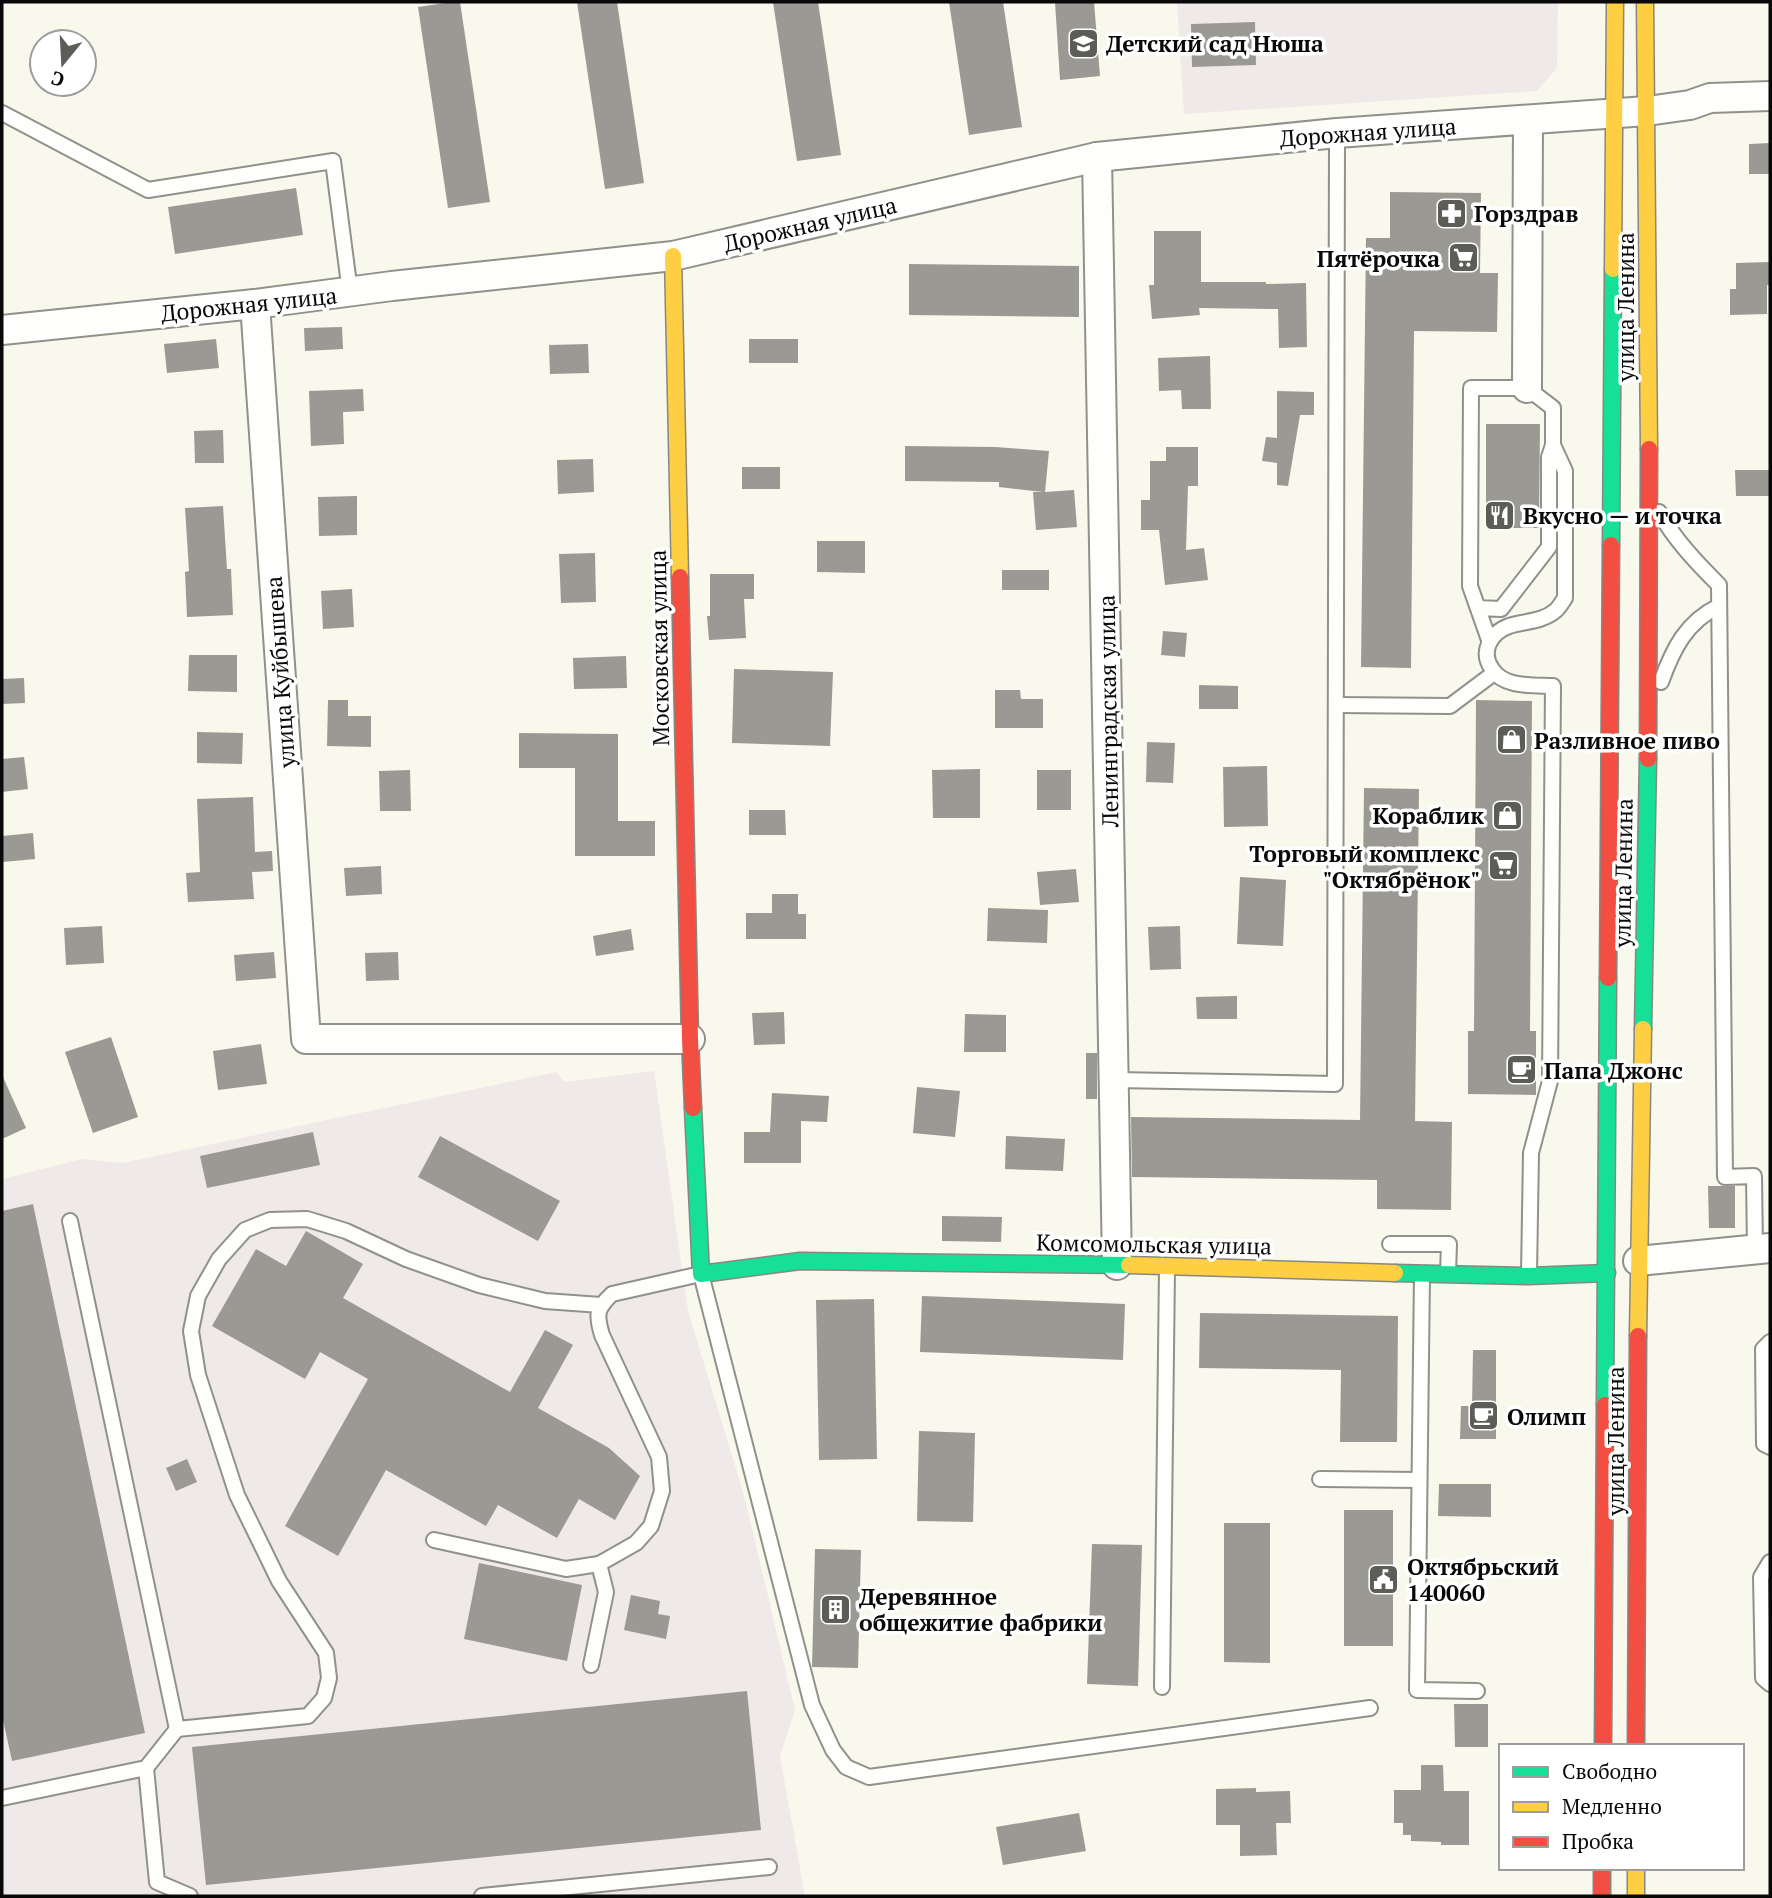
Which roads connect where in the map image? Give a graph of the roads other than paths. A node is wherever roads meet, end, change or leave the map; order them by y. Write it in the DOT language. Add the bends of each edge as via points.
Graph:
graph roads {
  1 [pos="1615,2"];
  2 [pos="1645,2"];
  3 [pos="1770,96"];
  4 [pos="1647,111"];
  5 [pos="2,113"];
  6 [pos="1615,113"];
  7 [pos="1528,120"];
  8 [pos="1337,133"];
  9 [pos="1097,157"];
  10 [pos="673,256"];
  11 [pos="350,292"];
  12 [pos="255,304"];
  13 [pos="2,330"];
  14 [pos="1527,388"];
  15 [pos="1553,445"];
  16 [pos="1649,485"];
  17 [pos="1719,606"];
  18 [pos="1479,608"];
  19 [pos="1489,640"];
  20 [pos="1494,673"];
  21 [pos="1336,705"];
  22 [pos="1648,717"];
  23 [pos="690,1039"];
  24 [pos="1115,1080"];
  25 [pos="70,1221"];
  26 [pos="1391,1244"];
  27 [pos="1763,1249"];
  28 [pos="1638,1262"];
  29 [pos="1117,1265"];
  30 [pos="1167,1266"];
  31 [pos="1422,1273"];
  32 [pos="1607,1273"];
  33 [pos="701,1274"];
  34 [pos="1448,1274"];
  35 [pos="1529,1276"];
  36 [pos="601,1305"];
  37 [pos="1770,1342"];
  38 [pos="1770,1447"];
  39 [pos="1320,1479"];
  40 [pos="1419,1480"];
  41 [pos="434,1540"];
  42 [pos="1770,1562"];
  43 [pos="599,1564"];
  44 [pos="591,1665"];
  45 [pos="1770,1684"];
  46 [pos="1162,1687"];
  47 [pos="1477,1691"];
  48 [pos="1370,1709"];
  49 [pos="177,1729"];
  50 [pos="1603,1744"];
  51 [pos="1636,1744"];
  52 [pos="146,1768"];
  53 [pos="2,1798"];
  54 [pos="769,1867"];
  55 [pos="1602,1870"];
  56 [pos="1636,1870"];
  57 [pos="190,1896"];
  58 [pos="482,1896"];
  59 [pos="1602,1896"];
  60 [pos="1636,1896"];
  1 -- 6 [label="main road, улица Ленина"];
  2 -- 4 [label="main road, улица Ленина"];
  3 -- 4 [label="street, Дорожная улица" via="1710,98 1690,106"];
  4 -- 6 [label="street, Дорожная улица"];
  4 -- 16 [label="main road, улица Ленина"];
  5 -- 11 [label="lane" via="148,190 333,161"];
  6 -- 7 [label="street, Дорожная улица"];
  6 -- 32 [label="main road, улица Ленина"];
  7 -- 8 [label="street, Дорожная улица"];
  7 -- 14 [label="street"];
  8 -- 9 [label="street, Дорожная улица"];
  8 -- 21 [label="lane"];
  9 -- 10 [label="street, Дорожная улица"];
  9 -- 24 [label="street, Ленинградская улица"];
  10 -- 11 [label="street, Дорожная улица"];
  10 -- 23 [label="main road, Московская улица"];
  11 -- 12 [label="street, Дорожная улица"];
  12 -- 13 [label="street, Дорожная улица"];
  12 -- 23 [label="street, улица Куйбышева" via="306,1039"];
  14 -- 15 [label="lane" via="1553,408"];
  14 -- 18 [label="lane" via="1471,388 1470,586"];
  15 -- 18 [label="lane" via="1549,457 1549,547 1501,609"];
  15 -- 19 [label="lane" via="1565,471 1565,598 1556,611 1506,627"];
  16 -- 17 [label="lane" via="1671,533 1719,585"];
  16 -- 22 [label="main road, улица Ленина"];
  17 -- 22 [label="lane" via="1686,631 1669,660"];
  17 -- 27 [label="lane" via="1725,1177 1754,1176"];
  18 -- 19 [label="lane"];
  19 -- 20 [label="lane" via="1486,653"];
  20 -- 21 [label="lane" via="1450,706"];
  20 -- 35 [label="lane" via="1524,685 1553,685 1550,1081 1531,1153"];
  21 -- 24 [label="lane" via="1335,1084"];
  22 -- 28 [label="main road, улица Ленина"];
  23 -- 33 [label="main road, Московская улица"];
  24 -- 29 [label="street, Ленинградская улица"];
  25 -- 49 [label="lane"];
  26 -- 34 [label="lane" via="1449,1244"];
  27 -- 28 [label="street"];
  28 -- 51 [label="main road, улица Ленина"];
  29 -- 30 [label="main road, Комсомольская улица"];
  29 -- 33 [label="main road, Комсомольская улица" via="800,1261"];
  30 -- 31 [label="main road, Комсомольская улица"];
  30 -- 46 [label="lane"];
  31 -- 34 [label="main road, Комсомольская улица"];
  31 -- 40 [label="lane"];
  32 -- 35 [label="main road, Комсомольская улица"];
  32 -- 50 [label="main road, улица Ленина"];
  33 -- 36 [label="lane" via="612,1294"];
  33 -- 48 [label="lane" via="833,1750 846,1767 869,1777"];
  34 -- 35 [label="main road, Комсомольская улица"];
  36 -- 43 [label="lane" via="597,1318 602,1335 659,1457 662,1492 651,1526 636,1543"];
  36 -- 49 [label="lane" via="545,1301 479,1285 307,1219 270,1220 245,1230 219,1259 198,1296 191,1331 198,1375 237,1495 279,1581 326,1653 329,1678 324,1698 308,1716"];
  37 -- 38 [label="lane" via="1763,1349 1764,1444"];
  39 -- 40 [label="lane"];
  40 -- 47 [label="lane" via="1417,1690"];
  41 -- 43 [label="lane" via="566,1569"];
  42 -- 45 [label="lane" via="1761,1577 1763,1678"];
  43 -- 44 [label="lane" via="606,1592"];
  49 -- 52 [label="lane"];
  52 -- 53 [label="lane"];
  52 -- 57 [label="lane" via="157,1882"];
  54 -- 58 [label="lane"];
  55 -- 59 [label="main road"];
  56 -- 60 [label="main road"];
}
